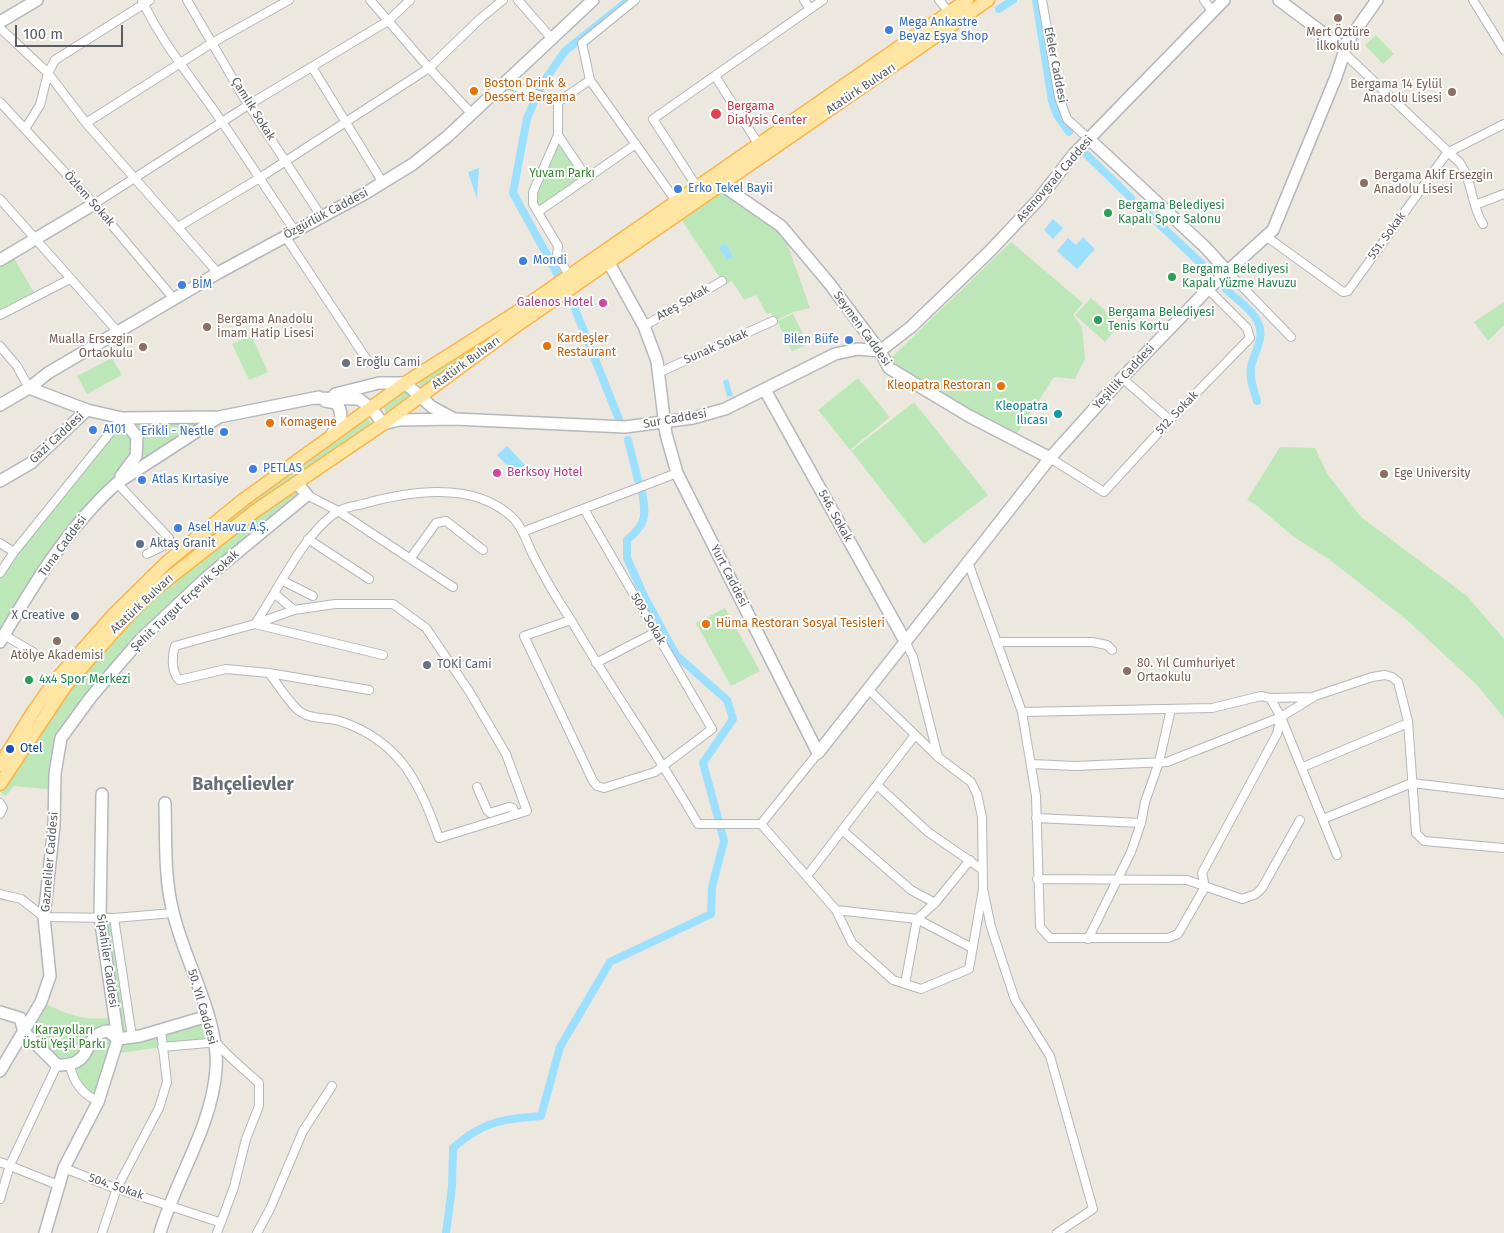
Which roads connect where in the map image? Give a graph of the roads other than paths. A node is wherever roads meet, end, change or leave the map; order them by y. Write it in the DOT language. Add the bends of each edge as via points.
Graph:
graph roads {
  1 [pos="37,0"];
  2 [pos="187,0"];
  3 [pos="289,0"];
  4 [pos="370,0"];
  5 [pos="410,0"];
  6 [pos="503,0"];
  7 [pos="518,0"];
  8 [pos="593,0"];
  9 [pos="635,0"];
  10 [pos="804,0"];
  11 [pos="823,0"];
  12 [pos="939,0"];
  13 [pos="967,0"];
  14 [pos="988,0"];
  15 [pos="1042,0"];
  16 [pos="1204,0"];
  17 [pos="1224,0"];
  18 [pos="1279,0"];
  19 [pos="1377,0"];
  20 [pos="1473,0"];
  21 [pos="146,1"];
  22 [pos="810,9"];
  23 [pos="1212,11"];
  24 [pos="950,12"];
  25 [pos="388,21"];
  26 [pos="0,22"];
  27 [pos="0,28"];
  28 [pos="552,38"];
  29 [pos="1501,38"];
  30 [pos="212,43"];
  31 [pos="1504,50"];
  32 [pos="1344,51"];
  33 [pos="180,64"];
  34 [pos="312,68"];
  35 [pos="429,68"];
  36 [pos="48,74"];
  37 [pos="715,76"];
  38 [pos="590,80"];
  39 [pos="505,83"];
  40 [pos="0,102"];
  41 [pos="558,102"];
  42 [pos="250,104"];
  43 [pos="472,114"];
  44 [pos="86,122"];
  45 [pos="346,122"];
  46 [pos="223,123"];
  47 [pos="1504,124"];
  48 [pos="25,129"];
  49 [pos="558,134"];
  50 [pos="1089,139"];
  51 [pos="636,144"];
  52 [pos="759,144"];
  53 [pos="1448,153"];
  54 [pos="286,161"];
  55 [pos="135,177"];
  56 [pos="587,178"];
  57 [pos="258,179"];
  58 [pos="383,183"];
  59 [pos="722,185"];
  60 [pos="697,187"];
  61 [pos="1504,194"];
  62 [pos="0,200"];
  63 [pos="676,201"];
  64 [pos="94,204"];
  65 [pos="1475,205"];
  66 [pos="538,212"];
  67 [pos="321,216"];
  68 [pos="1482,224"];
  69 [pos="178,227"];
  70 [pos="290,233"];
  71 [pos="1267,236"];
  72 [pos="34,238"];
  73 [pos="0,260"];
  74 [pos="608,263"];
  75 [pos="1227,271"];
  76 [pos="218,273"];
  77 [pos="569,275"];
  78 [pos="70,279"];
  79 [pos="722,281"];
  80 [pos="1208,289"];
  81 [pos="174,299"];
  82 [pos="0,315"];
  83 [pos="773,321"];
  84 [pos="644,326"];
  85 [pos="118,332"];
  86 [pos="1291,337"];
  87 [pos="0,346"];
  88 [pos="880,351"];
  89 [pos="369,363"];
  90 [pos="660,372"];
  91 [pos="1122,378"];
  92 [pos="405,384"];
  93 [pos="29,388"];
  94 [pos="765,390"];
  95 [pos="419,397"];
  96 [pos="314,398"];
  97 [pos="0,405"];
  98 [pos="372,409"];
  99 [pos="87,410"];
  100 [pos="219,417"];
  101 [pos="122,418"];
  102 [pos="455,419"];
  103 [pos="1170,420"];
  104 [pos="665,422"];
  105 [pos="383,424"];
  106 [pos="325,442"];
  107 [pos="1050,458"];
  108 [pos="677,473"];
  109 [pos="0,481"];
  110 [pos="117,483"];
  111 [pos="297,483"];
  112 [pos="307,495"];
  113 [pos="584,509"];
  114 [pos="338,511"];
  115 [pos="525,531"];
  116 [pos="308,539"];
  117 [pos="0,543"];
  118 [pos="483,550"];
  119 [pos="14,552"];
  120 [pos="147,554"];
  121 [pos="410,559"];
  122 [pos="968,562"];
  123 [pos="0,573"];
  124 [pos="369,579"];
  125 [pos="283,581"];
  126 [pos="453,587"];
  127 [pos="275,594"];
  128 [pos="313,596"];
  129 [pos="294,610"];
  130 [pos="571,620"];
  131 [pos="255,624"];
  132 [pos="656,632"];
  133 [pos="1,638"];
  134 [pos="905,641"];
  135 [pos="997,642"];
  136 [pos="1112,650"];
  137 [pos="33,652"];
  138 [pos="383,655"];
  139 [pos="596,664"];
  140 [pos="269,673"];
  141 [pos="868,689"];
  142 [pos="369,690"];
  143 [pos="1315,696"];
  144 [pos="1270,698"];
  145 [pos="1171,709"];
  146 [pos="1022,712"];
  147 [pos="1281,717"];
  148 [pos="1408,723"];
  149 [pos="915,735"];
  150 [pos="818,753"];
  151 [pos="938,757"];
  152 [pos="1159,762"];
  153 [pos="1032,764"];
  154 [pos="0,765"];
  155 [pos="665,766"];
  156 [pos="1303,767"];
  157 [pos="1412,783"];
  158 [pos="0,784"];
  159 [pos="876,785"];
  160 [pos="477,787"];
  161 [pos="56,790"];
  162 [pos="102,794"];
  163 [pos="1504,794"];
  164 [pos="0,802"];
  165 [pos="166,803"];
  166 [pos="0,814"];
  167 [pos="515,815"];
  168 [pos="1036,818"];
  169 [pos="1323,819"];
  170 [pos="1300,820"];
  171 [pos="1141,823"];
  172 [pos="760,824"];
  173 [pos="842,830"];
  174 [pos="1504,848"];
  175 [pos="1337,854"];
  176 [pos="970,860"];
  177 [pos="983,870"];
  178 [pos="807,876"];
  179 [pos="1037,879"];
  180 [pos="1115,881"];
  181 [pos="1205,887"];
  182 [pos="983,889"];
  183 [pos="0,894"];
  184 [pos="935,903"];
  185 [pos="836,910"];
  186 [pos="173,913"];
  187 [pos="44,917"];
  188 [pos="100,918"];
  189 [pos="114,918"];
  190 [pos="917,919"];
  191 [pos="1088,939"];
  192 [pos="972,948"];
  193 [pos="905,984"];
  194 [pos="0,1012"];
  195 [pos="208,1016"];
  196 [pos="161,1031"];
  197 [pos="24,1032"];
  198 [pos="132,1037"];
  199 [pos="118,1039"];
  200 [pos="211,1041"];
  201 [pos="162,1046"];
  202 [pos="57,1065"];
  203 [pos="70,1066"];
  204 [pos="0,1071"];
  205 [pos="332,1086"];
  206 [pos="92,1098"];
  207 [pos="0,1162"];
  208 [pos="10,1166"];
  209 [pos="64,1168"];
  210 [pos="58,1185"];
  211 [pos="117,1188"];
  212 [pos="0,1199"];
  213 [pos="168,1204"];
  214 [pos="219,1222"];
  215 [pos="45,1233"];
  216 [pos="102,1233"];
  217 [pos="160,1233"];
  218 [pos="216,1233"];
  219 [pos="257,1233"];
  220 [pos="1057,1233"];
  1 -- 26 [label="main road"];
  2 -- 30 [label="street, Çamlık Sokak"];
  3 -- 30 [label="street"];
  4 -- 25 [label="street"];
  5 -- 25 [label="street"];
  6 -- 35 [label="street"];
  7 -- 28 [label="street"];
  8 -- 28 [label="main road, Özgürlük Caddesi"];
  9 -- 38 [label="street" via="582,43"];
  10 -- 22 [label="street"];
  11 -- 22 [label="street"];
  12 -- 24 [label="street"];
  13 -- 24 [label="main road, Atatürk Bulvarı"];
  14 -- 59 [label="main road, Atatürk Bulvarı"];
  15 -- 50 [label="street, Efeler Caddesi" via="1059,97 1067,119"];
  16 -- 23 [label="street"];
  17 -- 23 [label="main road, Asenovgrad Caddesi"];
  18 -- 32 [label="main road"];
  19 -- 32 [label="main road, Yeşillik Caddesi"];
  20 -- 29 [label="street"];
  21 -- 33 [label="street"];
  21 -- 36 [label="street" via="55,60"];
  22 -- 37 [label="street"];
  23 -- 50 [label="main road, Asenovgrad Caddesi"];
  24 -- 52 [label="main road, Atatürk Bulvarı"];
  25 -- 34 [label="street"];
  25 -- 35 [label="street"];
  27 -- 36 [label="street"];
  28 -- 39 [label="main road, Özgürlük Caddesi"];
  29 -- 31 [label="street"];
  30 -- 33 [label="street"];
  30 -- 42 [label="street, Çamlık Sokak"];
  32 -- 53 [label="street"];
  32 -- 71 [label="main road, Yeşillik Caddesi" via="1282,209"];
  33 -- 44 [label="street"];
  33 -- 46 [label="street"];
  34 -- 42 [label="street"];
  34 -- 45 [label="street"];
  35 -- 43 [label="street"];
  35 -- 45 [label="street"];
  36 -- 44 [label="street"];
  36 -- 48 [label="street" via="40,104"];
  37 -- 52 [label="street"];
  37 -- 60 [label="street" via="653,119"];
  38 -- 41 [label="street"];
  38 -- 51 [label="street"];
  39 -- 41 [label="street"];
  39 -- 43 [label="main road, Özgürlük Caddesi"];
  40 -- 48 [label="street, Özlem Sokak"];
  41 -- 49 [label="street"];
  42 -- 46 [label="street"];
  42 -- 54 [label="street, Çamlık Sokak"];
  43 -- 58 [label="main road, Özgürlük Caddesi" via="413,164"];
  44 -- 55 [label="street"];
  45 -- 54 [label="street"];
  45 -- 58 [label="street"];
  46 -- 55 [label="street"];
  46 -- 57 [label="street"];
  47 -- 53 [label="street, 551. Sokak"];
  48 -- 64 [label="street, Özlem Sokak"];
  49 -- 56 [label="street"];
  49 -- 66 [label="street" via="533,192 532,204"];
  50 -- 75 [label="main road, Efeler Caddesi"];
  50 -- 88 [label="main road, Asenovgrad Caddesi" via="1038,200 990,250 911,327"];
  51 -- 56 [label="street"];
  51 -- 63 [label="street"];
  52 -- 60 [label="main road, Atatürk Bulvarı"];
  53 -- 65 [label="street" via="1466,172"];
  53 -- 71 [label="street, 551. Sokak" via="1348,291 1343,292"];
  54 -- 57 [label="street"];
  54 -- 67 [label="street, Çamlık Sokak"];
  55 -- 64 [label="street"];
  55 -- 69 [label="street"];
  56 -- 66 [label="street"];
  57 -- 69 [label="street"];
  57 -- 70 [label="street"];
  58 -- 67 [label="main road, Özgürlük Caddesi"];
  59 -- 74 [label="main road, Atatürk Bulvarı"];
  59 -- 88 [label="main road, Seymen Caddesi" via="781,226"];
  60 -- 63 [label="main road, Atatürk Bulvarı"];
  61 -- 65 [label="street"];
  62 -- 72 [label="street"];
  63 -- 77 [label="main road, Atatürk Bulvarı"];
  64 -- 72 [label="main road"];
  64 -- 81 [label="street, Özlem Sokak"];
  65 -- 68 [label="street"];
  66 -- 77 [label="street" via="558,246 557,255"];
  67 -- 70 [label="main road, Özgürlük Caddesi"];
  69 -- 76 [label="street"];
  70 -- 76 [label="main road, Özgürlük Caddesi"];
  70 -- 89 [label="street"];
  71 -- 75 [label="main road, Yeşillik Caddesi"];
  72 -- 73 [label="main road"];
  72 -- 78 [label="street"];
  74 -- 84 [label="main road, Yurt Caddesi"];
  74 -- 95 [label="main road, Atatürk Bulvarı"];
  75 -- 80 [label="main road, Yeşillik Caddesi"];
  75 -- 86 [label="street"];
  76 -- 81 [label="main road, Özgürlük Caddesi"];
  77 -- 92 [label="main road, Atatürk Bulvarı"];
  78 -- 82 [label="street"];
  78 -- 85 [label="street"];
  79 -- 84 [label="street, Ateş Sokak"];
  80 -- 91 [label="main road, Yeşillik Caddesi"];
  80 -- 103 [label="street, 512. Sokak" via="1246,328 1250,338"];
  81 -- 85 [label="main road, Özgürlük Caddesi"];
  83 -- 90 [label="street, Sunak Sokak"];
  84 -- 90 [label="main road, Yurt Caddesi"];
  85 -- 93 [label="main road, Özgürlük Caddesi" via="48,373"];
  87 -- 93 [label="street" via="17,366"];
  88 -- 94 [label="main road, Sur Caddesi" via="858,349 835,354"];
  88 -- 107 [label="main road, Seymen Caddesi" via="889,368 969,416"];
  90 -- 104 [label="main road, Yurt Caddesi"];
  91 -- 103 [label="street"];
  91 -- 107 [label="main road, Yeşillik Caddesi"];
  92 -- 95 [label="main road"];
  92 -- 96 [label="main road, Tuna Caddesi" via="379,383"];
  92 -- 98 [label="main road, Atatürk Bulvarı"];
  93 -- 97 [label="main road, Özgürlük Caddesi"];
  93 -- 99 [label="main road, Tuna Caddesi"];
  94 -- 104 [label="main road, Sur Caddesi" via="725,409"];
  94 -- 134 [label="main road, 546. Sokak"];
  95 -- 102 [label="main road, Sur Caddesi"];
  95 -- 105 [label="main road, Atatürk Bulvarı"];
  96 -- 98 [label="main road, Tuna Caddesi" via="359,399"];
  96 -- 100 [label="main road, Tuna Caddesi"];
  96 -- 106 [label="main road" via="336,403 342,413 337,428"];
  98 -- 105 [label="main road, Tuna Caddesi"];
  98 -- 106 [label="main road, Atatürk Bulvarı"];
  99 -- 101 [label="main road, Tuna Caddesi"];
  99 -- 109 [label="main road, Gazi Caddesi" via="31,464"];
  100 -- 101 [label="main road, Tuna Caddesi"];
  100 -- 110 [label="main road, Tuna Caddesi"];
  101 -- 110 [label="main road" via="137,437 136,456"];
  101 -- 119 [label="street"];
  102 -- 104 [label="main road, Sur Caddesi" via="625,427"];
  102 -- 105 [label="main road, Sur Caddesi" via="399,420"];
  103 -- 107 [label="street, 512. Sokak" via="1104,492"];
  104 -- 108 [label="main road, Yurt Caddesi"];
  105 -- 111 [label="main road, Atatürk Bulvarı"];
  106 -- 154 [label="main road, Atatürk Bulvarı" via="236,506 168,562 115,613 55,681"];
  107 -- 122 [label="main road, Yeşillik Caddesi"];
  108 -- 113 [label="street"];
  108 -- 150 [label="main road, Yurt Caddesi"];
  110 -- 120 [label="street" via="169,538 163,546"];
  110 -- 133 [label="main road, Tuna Caddesi" via="74,525"];
  111 -- 112 [label="main road"];
  111 -- 158 [label="main road, Atatürk Bulvarı" via="228,532 154,590 126,617 66,685"];
  112 -- 114 [label="street"];
  112 -- 161 [label="main road, Şehit Turgut Erçevik Sokak" via="206,578 140,640 91,697 61,738"];
  113 -- 115 [label="street"];
  113 -- 132 [label="street, 509. Sokak"];
  114 -- 115 [label="street" via="426,492 466,494 494,504"];
  114 -- 116 [label="street"];
  114 -- 121 [label="street"];
  115 -- 130 [label="street" via="532,553"];
  116 -- 124 [label="street"];
  116 -- 125 [label="street"];
  117 -- 119 [label="street"];
  118 -- 121 [label="street" via="446,521 436,524"];
  119 -- 123 [label="street"];
  121 -- 126 [label="street"];
  122 -- 134 [label="main road, Yeşillik Caddesi"];
  122 -- 135 [label="street"];
  125 -- 127 [label="street"];
  125 -- 128 [label="street"];
  127 -- 129 [label="street"];
  127 -- 131 [label="street"];
  129 -- 131 [label="street"];
  129 -- 167 [label="street" via="335,604 393,604 426,628 469,691 506,754 527,811"];
  130 -- 139 [label="street"];
  130 -- 155 [label="street" via="524,636 593,780 604,788"];
  131 -- 138 [label="street"];
  131 -- 140 [label="street" via="175,646 172,657 176,676 185,680 226,669"];
  132 -- 139 [label="street"];
  132 -- 155 [label="street, 509. Sokak" via="712,729"];
  133 -- 137 [label="street"];
  134 -- 141 [label="main road"];
  134 -- 151 [label="street" via="913,657"];
  135 -- 136 [label="street" via="1092,642 1108,645"];
  135 -- 146 [label="street"];
  139 -- 155 [label="street"];
  140 -- 142 [label="street"];
  140 -- 167 [label="street" via="298,710 312,717 340,721 386,744 414,776 439,838"];
  141 -- 149 [label="street"];
  141 -- 150 [label="main road"];
  143 -- 144 [label="street"];
  143 -- 147 [label="street"];
  143 -- 148 [label="street" via="1372,677 1392,677 1398,682"];
  144 -- 145 [label="street" via="1261,696 1212,708"];
  144 -- 147 [label="street"];
  145 -- 146 [label="street"];
  145 -- 152 [label="street"];
  146 -- 153 [label="street"];
  147 -- 152 [label="street" via="1167,762"];
  147 -- 156 [label="street"];
  147 -- 181 [label="street" via="1277,734 1202,872"];
  148 -- 156 [label="street"];
  148 -- 157 [label="street"];
  149 -- 151 [label="street"];
  149 -- 159 [label="street"];
  150 -- 172 [label="street"];
  151 -- 177 [label="street" via="971,782 977,794 982,817"];
  152 -- 153 [label="street" via="1075,766"];
  152 -- 171 [label="street"];
  153 -- 168 [label="street"];
  155 -- 172 [label="street" via="698,824"];
  156 -- 169 [label="street"];
  157 -- 163 [label="street"];
  157 -- 169 [label="street"];
  157 -- 174 [label="street" via="1419,838"];
  159 -- 173 [label="street"];
  159 -- 176 [label="street" via="928,832"];
  160 -- 167 [label="street" via="487,810 508,807 513,808"];
  161 -- 187 [label="main road, Gazneliler Caddesi"];
  162 -- 188 [label="main road, Sipahiler Caddesi"];
  164 -- 166 [label="street" via="3,808"];
  165 -- 186 [label="main road, 50. Yıl Caddesi" via="166,876"];
  168 -- 171 [label="street"];
  168 -- 179 [label="street"];
  169 -- 175 [label="street"];
  170 -- 181 [label="street" via="1256,894 1242,899"];
  171 -- 180 [label="street" via="1131,852"];
  172 -- 178 [label="street"];
  173 -- 178 [label="street"];
  173 -- 184 [label="street" via="911,890"];
  176 -- 177 [label="street"];
  176 -- 184 [label="street"];
  177 -- 182 [label="street"];
  178 -- 185 [label="street"];
  179 -- 180 [label="street"];
  179 -- 191 [label="street" via="1040,927 1050,938"];
  180 -- 181 [label="street" via="1187,880"];
  180 -- 191 [label="street"];
  181 -- 191 [label="street" via="1178,934 1168,938"];
  182 -- 192 [label="street"];
  182 -- 220 [label="street" via="991,927 1015,1000 1050,1056 1093,1209"];
  183 -- 187 [label="street" via="21,899"];
  184 -- 190 [label="street"];
  185 -- 190 [label="street"];
  185 -- 193 [label="street" via="852,943 893,980"];
  186 -- 189 [label="street"];
  186 -- 195 [label="main road, 50. Yıl Caddesi"];
  187 -- 188 [label="street"];
  187 -- 197 [label="main road, Gazneliler Caddesi" via="50,976 41,1002"];
  188 -- 189 [label="street"];
  188 -- 199 [label="main road, Sipahiler Caddesi"];
  189 -- 198 [label="street"];
  190 -- 192 [label="street"];
  190 -- 193 [label="street"];
  192 -- 193 [label="street" via="969,969 921,989"];
  194 -- 197 [label="main road" via="20,1018"];
  195 -- 196 [label="main road"];
  195 -- 200 [label="main road, 50. Yıl Caddesi"];
  196 -- 198 [label="main road"];
  196 -- 201 [label="street"];
  197 -- 202 [label="main road"];
  197 -- 204 [label="main road, Gazneliler Caddesi"];
  198 -- 199 [label="main road"];
  199 -- 203 [label="main road" via="108,1031 101,1032 93,1037 78,1062"];
  199 -- 209 [label="main road, Sipahiler Caddesi" via="98,1102"];
  200 -- 201 [label="street"];
  200 -- 213 [label="main road, 50. Yıl Caddesi" via="217,1066 214,1092 201,1131"];
  200 -- 214 [label="street" via="258,1083 259,1106 246,1139 234,1187"];
  201 -- 211 [label="street" via="167,1082 159,1108"];
  202 -- 203 [label="main road"];
  202 -- 208 [label="street"];
  203 -- 206 [label="street" via="72,1076"];
  205 -- 219 [label="street" via="303,1131"];
  207 -- 208 [label="street"];
  208 -- 210 [label="street"];
  208 -- 212 [label="street"];
  209 -- 210 [label="main road, Sipahiler Caddesi"];
  209 -- 211 [label="street, 504. Sokak"];
  210 -- 215 [label="main road, Sipahiler Caddesi"];
  211 -- 213 [label="street, 504. Sokak"];
  211 -- 216 [label="street"];
  213 -- 214 [label="street, 504. Sokak"];
  213 -- 217 [label="main road, 50. Yıl Caddesi"];
  214 -- 218 [label="street"];
}
